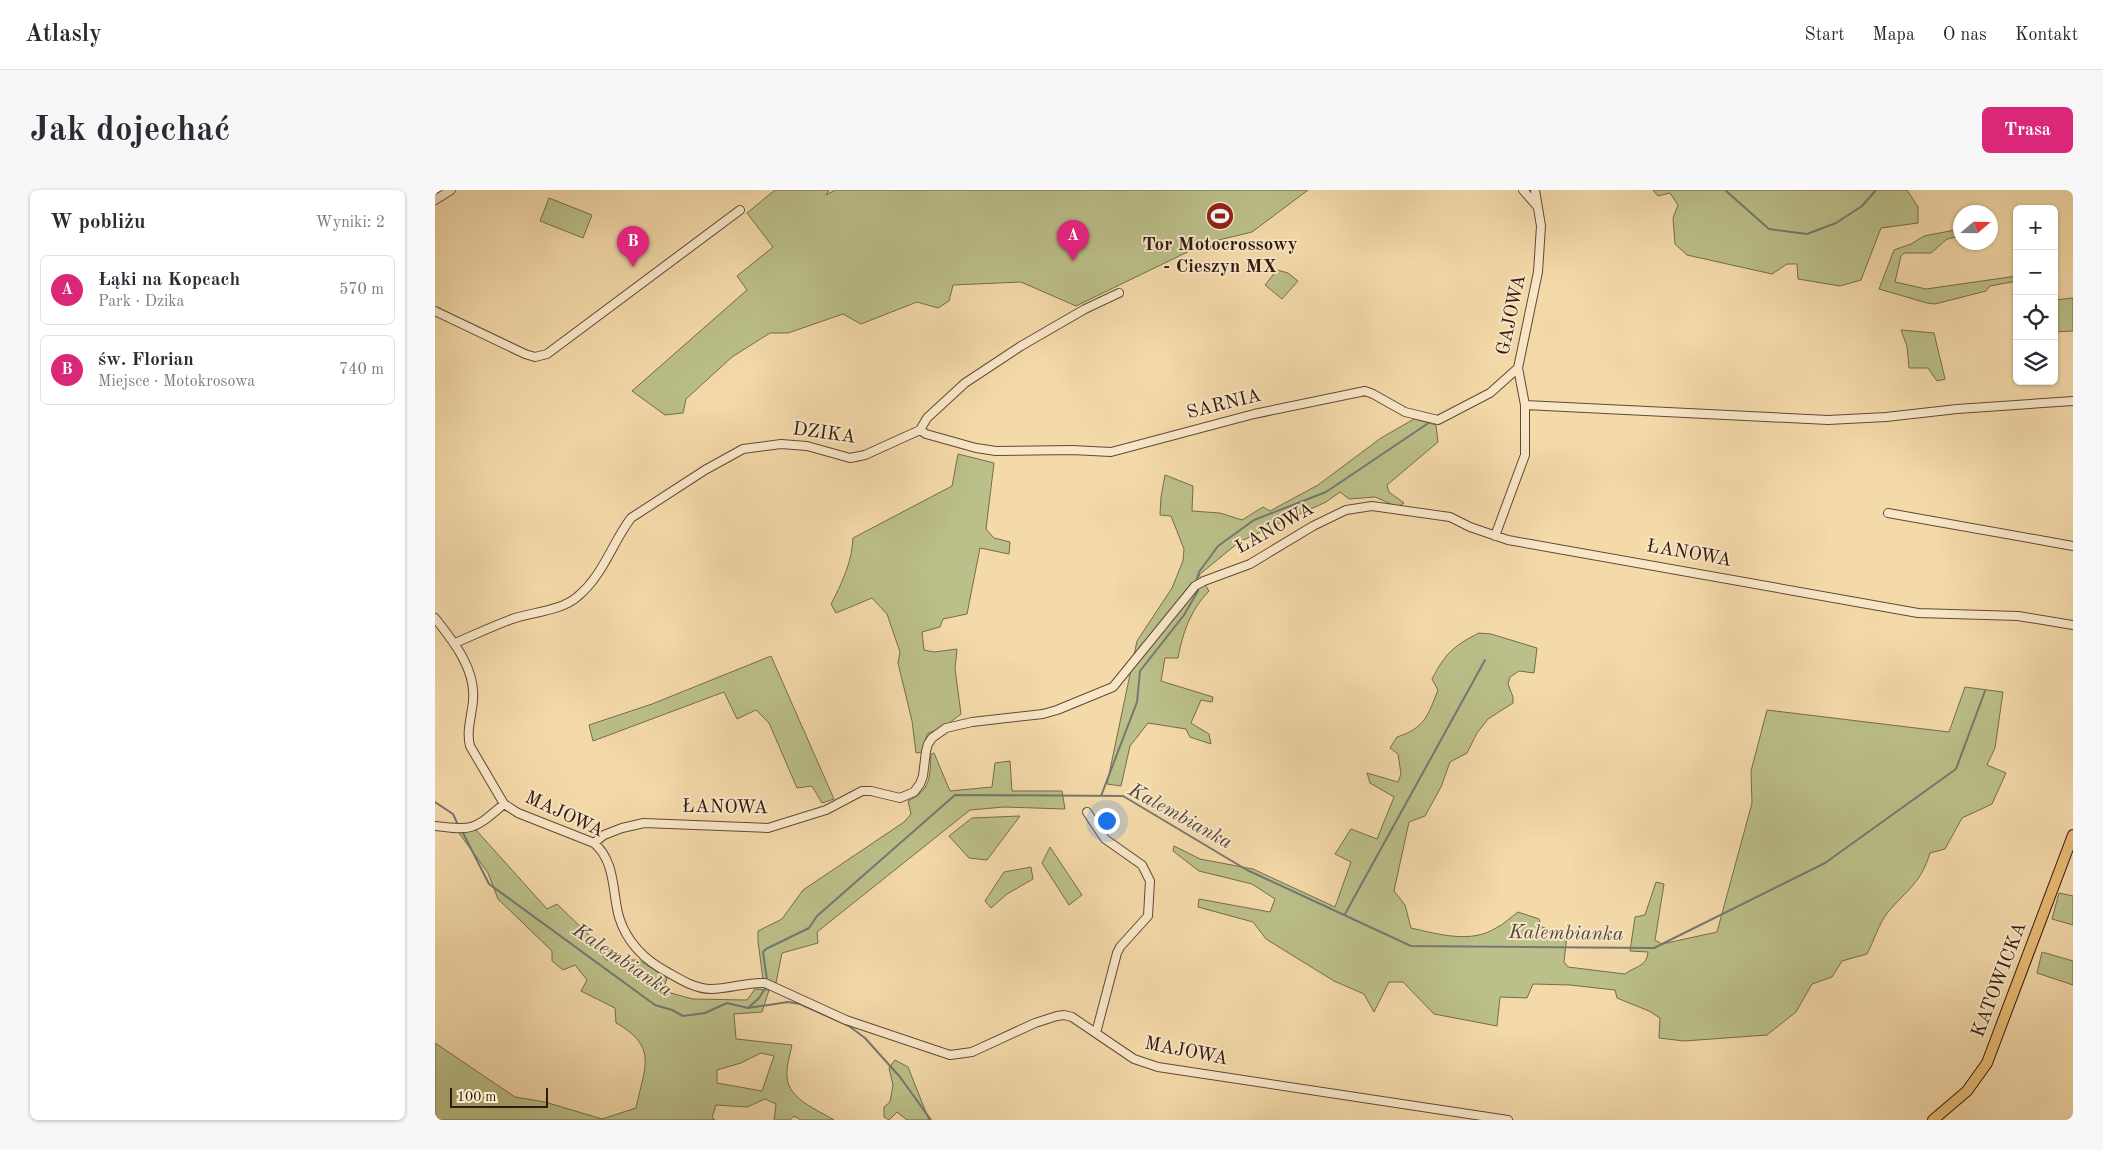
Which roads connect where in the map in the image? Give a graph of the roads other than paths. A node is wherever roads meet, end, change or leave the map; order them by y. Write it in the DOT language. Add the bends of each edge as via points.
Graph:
graph roads {
  1 [pos="451,190"];
  2 [pos="1523,190"];
  3 [pos="1535,190"];
  4 [pos="435,200"];
  5 [pos="1537,206"];
  6 [pos="740,210"];
  7 [pos="1119,293"];
  8 [pos="435,311"];
  9 [pos="1518,368"];
  10 [pos="2073,401"];
  11 [pos="1525,405"];
  12 [pos="920,430"];
  13 [pos="1888,514"];
  14 [pos="1495,536"];
  15 [pos="2073,546"];
  16 [pos="435,618"];
  17 [pos="2073,624"];
  18 [pos="455,643"];
  19 [pos="504,804"];
  20 [pos="1087,812"];
  21 [pos="435,826"];
  22 [pos="2073,835"];
  23 [pos="594,843"];
  24 [pos="1095,1033"];
  25 [pos="1509,1120"];
  26 [pos="1933,1120"];
  1 -- 4 [label="street"];
  2 -- 5 [label="street"];
  3 -- 5 [label="street, GAJOWA"];
  5 -- 9 [label="street, GAJOWA" via="1541,226 1538,272"];
  6 -- 8 [label="street" via="541,357 525,354"];
  7 -- 12 [label="street, DZIKA" via="1021,346 965,383 927,418"];
  9 -- 11 [label="street, GAJOWA"];
  9 -- 12 [label="street, SARNIA" via="1490,393 1438,420 1405,412 1365,392 1254,414 1111,452 996,451"];
  10 -- 11 [label="street" via="1829,420"];
  11 -- 14 [label="street, GAJOWA" via="1525,455"];
  12 -- 18 [label="street, DZIKA" via="851,458 807,446 781,444 743,449 631,518 604,566 577,598 558,607 511,619"];
  13 -- 15 [label="street"];
  14 -- 17 [label="street, ŁANOWA" via="1918,612 2018,616"];
  14 -- 23 [label="street, ŁANOWA" via="1450,517 1372,506 1346,510 1250,564 1195,586 1113,687 1057,710 953,725 938,732 926,751 923,776 915,792 900,798 862,791 826,810 768,828 644,823 622,828"];
  16 -- 18 [label="street, MAJOWA"];
  18 -- 19 [label="street, MAJOWA" via="473,688 470,746"];
  19 -- 21 [label="street" via="471,828"];
  19 -- 23 [label="street, MAJOWA" via="518,813"];
  20 -- 24 [label="street" via="1105,839 1142,865 1150,881 1148,916 1117,953"];
  22 -- 26 [label="main road, KATOWICKA" via="1987,1062 1967,1090"];
  23 -- 24 [label="street, MAJOWA" via="607,861 629,940 659,968 683,982 711,989 751,982 767,984 847,1020 950,1055 972,1052 1035,1023 1064,1015"];
  24 -- 25 [label="street, MAJOWA" via="1134,1059 1158,1067"];
}
